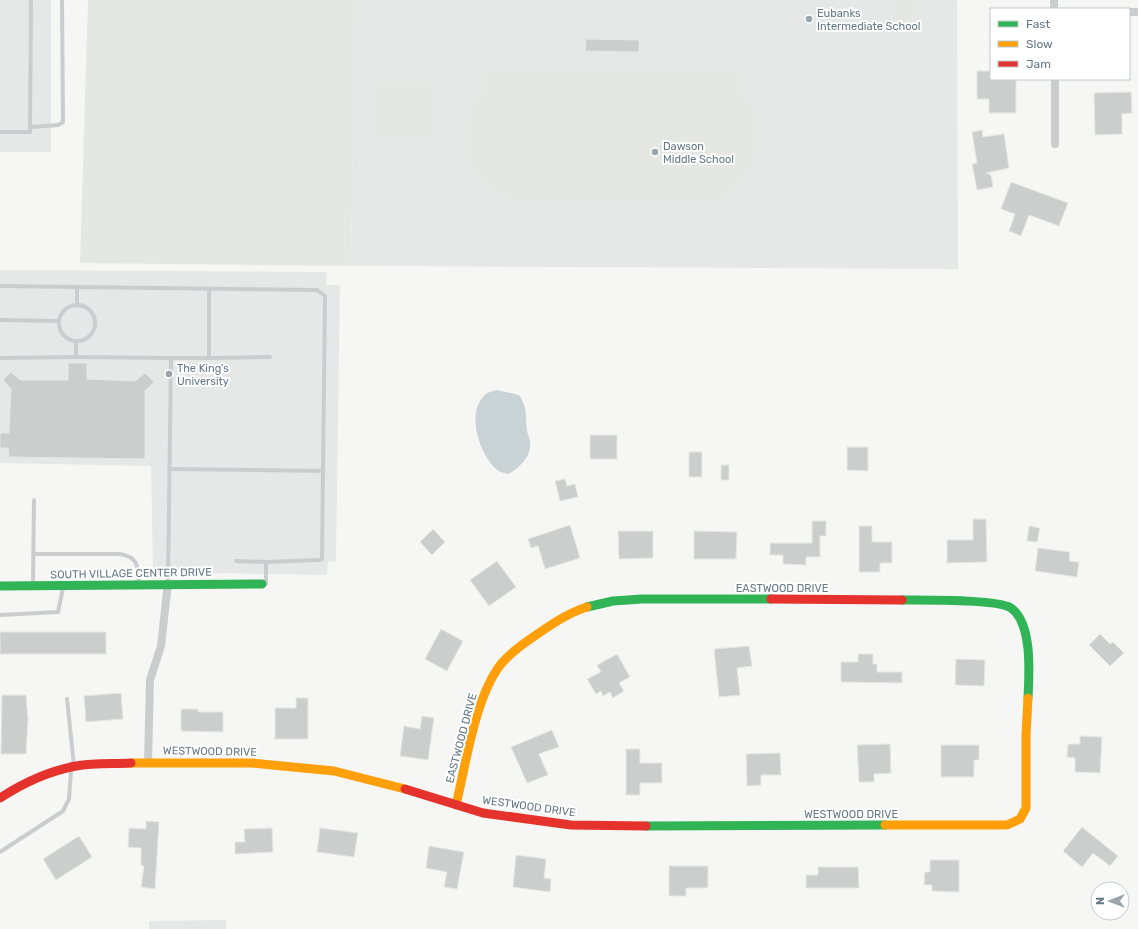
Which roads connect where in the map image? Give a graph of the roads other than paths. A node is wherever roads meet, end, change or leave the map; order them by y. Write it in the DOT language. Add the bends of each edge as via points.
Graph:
graph roads {
  1 [pos="31,0"];
  2 [pos="62,0"];
  3 [pos="1055,80"];
  4 [pos="30,126"];
  5 [pos="0,132"];
  6 [pos="1055,144"];
  7 [pos="0,286"];
  8 [pos="77,287"];
  9 [pos="209,289"];
  10 [pos="77,306"];
  11 [pos="0,320"];
  12 [pos="59,321"];
  13 [pos="76,341"];
  14 [pos="270,356"];
  15 [pos="76,357"];
  16 [pos="0,358"];
  17 [pos="171,358"];
  18 [pos="209,358"];
  19 [pos="170,469"];
  20 [pos="324,471"];
  21 [pos="34,500"];
  22 [pos="34,554"];
  23 [pos="236,561"];
  24 [pos="266,562"];
  25 [pos="168,583"];
  26 [pos="139,584"];
  27 [pos="262,584"];
  28 [pos="63,585"];
  29 [pos="0,586"];
  30 [pos="33,586"];
  31 [pos="0,615"];
  32 [pos="67,699"];
  33 [pos="148,762"];
  34 [pos="73,767"];
  35 [pos="0,798"];
  36 [pos="456,805"];
  37 [pos="1018,821"];
  38 [pos="0,852"];
  1 -- 4 [label="lane"];
  2 -- 4 [label="lane" via="63,122 58,125"];
  3 -- 6 [label="street"];
  4 -- 5 [label="lane" via="30,132"];
  7 -- 8 [label="lane"];
  8 -- 9 [label="lane"];
  8 -- 10 [label="lane"];
  9 -- 18 [label="lane"];
  9 -- 20 [label="lane" via="317,290 325,296"];
  10 -- 12 [label="lane" via="64,310"];
  10 -- 13 [label="lane" via="91,312 95,323 87,338"];
  11 -- 12 [label="lane"];
  12 -- 13 [label="lane" via="59,327 65,337"];
  13 -- 15 [label="lane"];
  14 -- 18 [label="lane"];
  15 -- 16 [label="lane"];
  15 -- 17 [label="lane"];
  17 -- 18 [label="lane"];
  17 -- 19 [label="lane"];
  19 -- 20 [label="lane"];
  19 -- 25 [label="lane"];
  20 -- 24 [label="lane" via="322,559"];
  21 -- 22 [label="lane"];
  22 -- 26 [label="lane" via="130,556 138,566"];
  22 -- 30 [label="lane"];
  23 -- 24 [label="lane"];
  24 -- 27 [label="lane" via="266,584"];
  25 -- 26 [label="street, SOUTH VILLAGE CENTER DRIVE"];
  25 -- 27 [label="street, SOUTH VILLAGE CENTER DRIVE"];
  25 -- 33 [label="street" via="161,646 150,680"];
  26 -- 28 [label="street, SOUTH VILLAGE CENTER DRIVE"];
  28 -- 30 [label="street, SOUTH VILLAGE CENTER DRIVE"];
  28 -- 31 [label="lane" via="58,612"];
  29 -- 30 [label="street, SOUTH VILLAGE CENTER DRIVE"];
  32 -- 34 [label="lane"];
  33 -- 34 [label="street, WESTWOOD DRIVE"];
  33 -- 36 [label="street, WESTWOOD DRIVE" via="252,763 334,771"];
  34 -- 35 [label="street, WESTWOOD DRIVE" via="18,786"];
  34 -- 38 [label="lane" via="69,799 64,811"];
  36 -- 37 [label="street, WESTWOOD DRIVE" via="505,817 571,825 996,826"];
  36 -- 37 [label="street, EASTWOOD DRIVE" via="477,719 489,684 499,665 512,652 566,615 590,604 609,600 916,600 996,603 1014,609 1020,619 1030,659 1026,726 1026,808 1024,816"];
}
